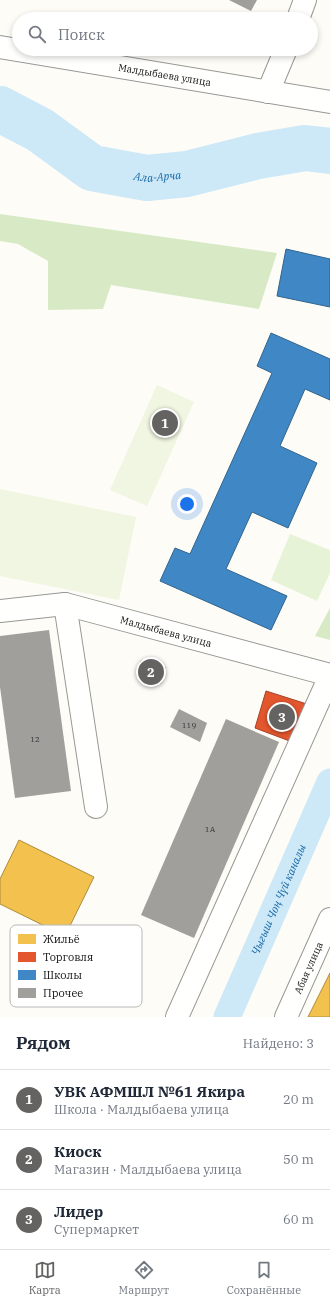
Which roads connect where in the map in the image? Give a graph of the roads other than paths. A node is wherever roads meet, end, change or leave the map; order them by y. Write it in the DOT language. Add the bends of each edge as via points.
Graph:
graph roads {
  1 [pos="305,0"];
  2 [pos="301,12"];
  3 [pos="0,48"];
  4 [pos="12,50"];
  5 [pos="49,56"];
  6 [pos="283,56"];
  7 [pos="268,92"];
  8 [pos="330,102"];
  9 [pos="65,604"];
  10 [pos="0,611"];
  11 [pos="330,676"];
  12 [pos="96,807"];
  13 [pos="330,919"];
  14 [pos="177,1017"];
  15 [pos="286,1017"];
  1 -- 2 [label="street"];
  3 -- 4 [label="street, Малдыбаева улица"];
  5 -- 7 [label="street, Малдыбаева улица"];
  6 -- 7 [label="street"];
  7 -- 8 [label="street, Малдыбаева улица"];
  9 -- 10 [label="street, Малдыбаева улица"];
  9 -- 11 [label="street, Малдыбаева улица"];
  9 -- 12 [label="street"];
  11 -- 14 [label="street"];
  13 -- 15 [label="street, Абая улица"];
}
